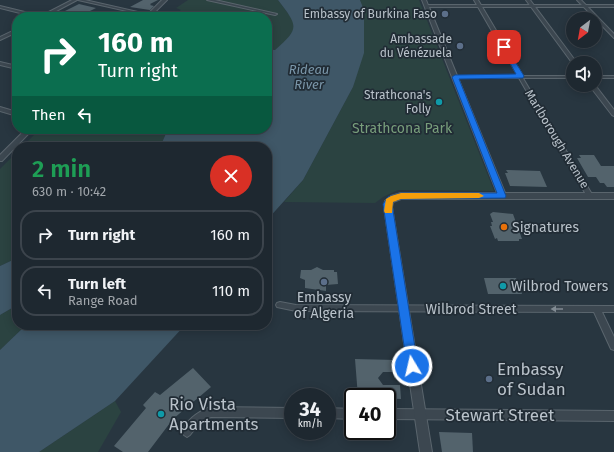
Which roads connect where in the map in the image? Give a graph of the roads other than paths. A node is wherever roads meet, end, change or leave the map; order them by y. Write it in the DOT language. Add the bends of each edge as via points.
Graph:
graph roads {
  1 [pos="75,0"];
  2 [pos="80,0"];
  3 [pos="165,0"];
  4 [pos="209,0"];
  5 [pos="424,0"];
  6 [pos="476,0"];
  7 [pos="528,0"];
  8 [pos="579,0"];
  9 [pos="427,6"];
  10 [pos="479,6"];
  11 [pos="532,6"];
  12 [pos="585,6"];
  13 [pos="614,6"];
  14 [pos="0,7"];
  15 [pos="21,12"];
  16 [pos="52,12"];
  17 [pos="131,12"];
  18 [pos="152,12"];
  19 [pos="266,12"];
  20 [pos="272,13"];
  21 [pos="275,14"];
  22 [pos="12,33"];
  23 [pos="614,36"];
  24 [pos="0,38"];
  25 [pos="570,56"];
  26 [pos="0,63"];
  27 [pos="12,67"];
  28 [pos="521,76"];
  29 [pos="455,77"];
  30 [pos="566,77"];
  31 [pos="602,77"];
  32 [pos="614,77"];
  33 [pos="597,92"];
  34 [pos="0,109"];
  35 [pos="12,113"];
  36 [pos="614,114"];
  37 [pos="25,134"];
  38 [pos="17,142"];
  39 [pos="12,147"];
  40 [pos="0,159"];
  41 [pos="502,196"];
  42 [pos="590,196"];
  43 [pos="614,196"];
  44 [pos="280,305"];
  45 [pos="404,309"];
  46 [pos="596,309"];
  47 [pos="614,310"];
  48 [pos="614,346"];
  49 [pos="284,413"];
  50 [pos="396,414"];
  51 [pos="420,415"];
  52 [pos="614,416"];
  53 [pos="187,432"];
  54 [pos="426,452"];
  1 -- 16 [label="street"];
  2 -- 17 [label="street"];
  3 -- 18 [label="street"];
  4 -- 19 [label="street"];
  5 -- 9 [label="street"];
  6 -- 10 [label="street, Marlborough Avenue"];
  7 -- 11 [label="street"];
  8 -- 12 [label="street"];
  9 -- 10 [label="street"];
  9 -- 29 [label="street"];
  10 -- 11 [label="street"];
  10 -- 28 [label="street, Marlborough Avenue"];
  11 -- 12 [label="street"];
  11 -- 25 [label="street"];
  12 -- 13 [label="street"];
  12 -- 23 [label="street"];
  14 -- 15 [label="street"];
  20 -- 21 [label="street"];
  22 -- 24 [label="street"];
  26 -- 27 [label="street"];
  28 -- 29 [label="street"];
  28 -- 30 [label="street"];
  28 -- 42 [label="street, Marlborough Avenue"];
  29 -- 41 [label="street"];
  31 -- 32 [label="street"];
  33 -- 36 [label="street"];
  34 -- 35 [label="street"];
  37 -- 38 [label="street"];
  39 -- 40 [label="street"];
  41 -- 42 [label="street"];
  41 -- 45 [label="street" via="401,196 391,199 388,207"];
  42 -- 43 [label="street"];
  44 -- 45 [label="street, Wilbrod Street" via="296,308"];
  46 -- 45 [label="street, Wilbrod Street, one-way"];
  45 -- 51 [label="street"];
  46 -- 47 [label="street, Wilbrod Street"];
  46 -- 48 [label="street"];
  49 -- 53 [label="street" via="210,412 198,418"];
  50 -- 51 [label="street, Stewart Street"];
  51 -- 52 [label="street, Stewart Street"];
  51 -- 54 [label="street"];
}
